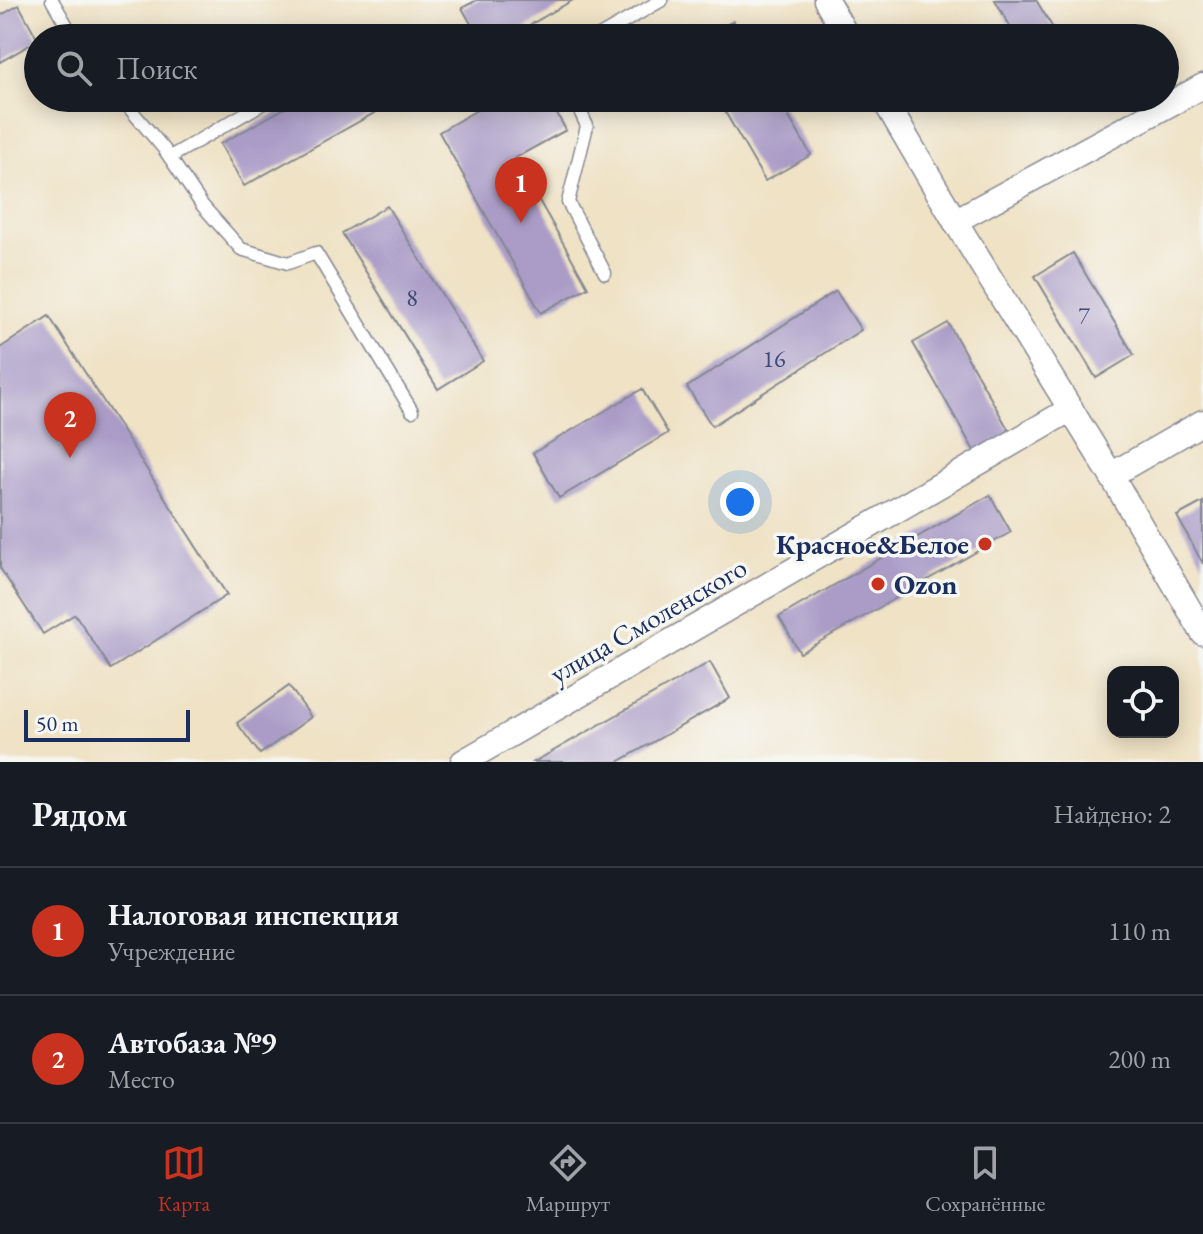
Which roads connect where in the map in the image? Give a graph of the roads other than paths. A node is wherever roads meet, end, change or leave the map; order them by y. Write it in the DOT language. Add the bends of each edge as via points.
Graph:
graph roads {
  1 [pos="662,0"];
  2 [pos="826,0"];
  3 [pos="54,1"];
  4 [pos="66,24"];
  5 [pos="620,24"];
  6 [pos="840,24"];
  7 [pos="1203,86"];
  8 [pos="1179,99"];
  9 [pos="133,112"];
  10 [pos="248,112"];
  11 [pos="580,112"];
  12 [pos="891,112"];
  13 [pos="1155,112"];
  14 [pos="170,157"];
  15 [pos="955,221"];
  16 [pos="605,273"];
  17 [pos="1071,409"];
  18 [pos="412,411"];
  19 [pos="1203,422"];
  20 [pos="1111,475"];
  21 [pos="1203,633"];
  22 [pos="463,762"];
  1 -- 5 [label="lane"];
  2 -- 6 [label="street"];
  3 -- 4 [label="lane"];
  7 -- 8 [label="street"];
  9 -- 14 [label="lane"];
  10 -- 14 [label="lane"];
  11 -- 16 [label="lane" via="587,126 568,202"];
  12 -- 15 [label="street"];
  13 -- 15 [label="street"];
  14 -- 18 [label="lane" via="241,249 288,263 316,253"];
  15 -- 17 [label="street"];
  17 -- 20 [label="street"];
  17 -- 22 [label="street, улица Смоленского"];
  19 -- 20 [label="street"];
  20 -- 21 [label="street"];
}
